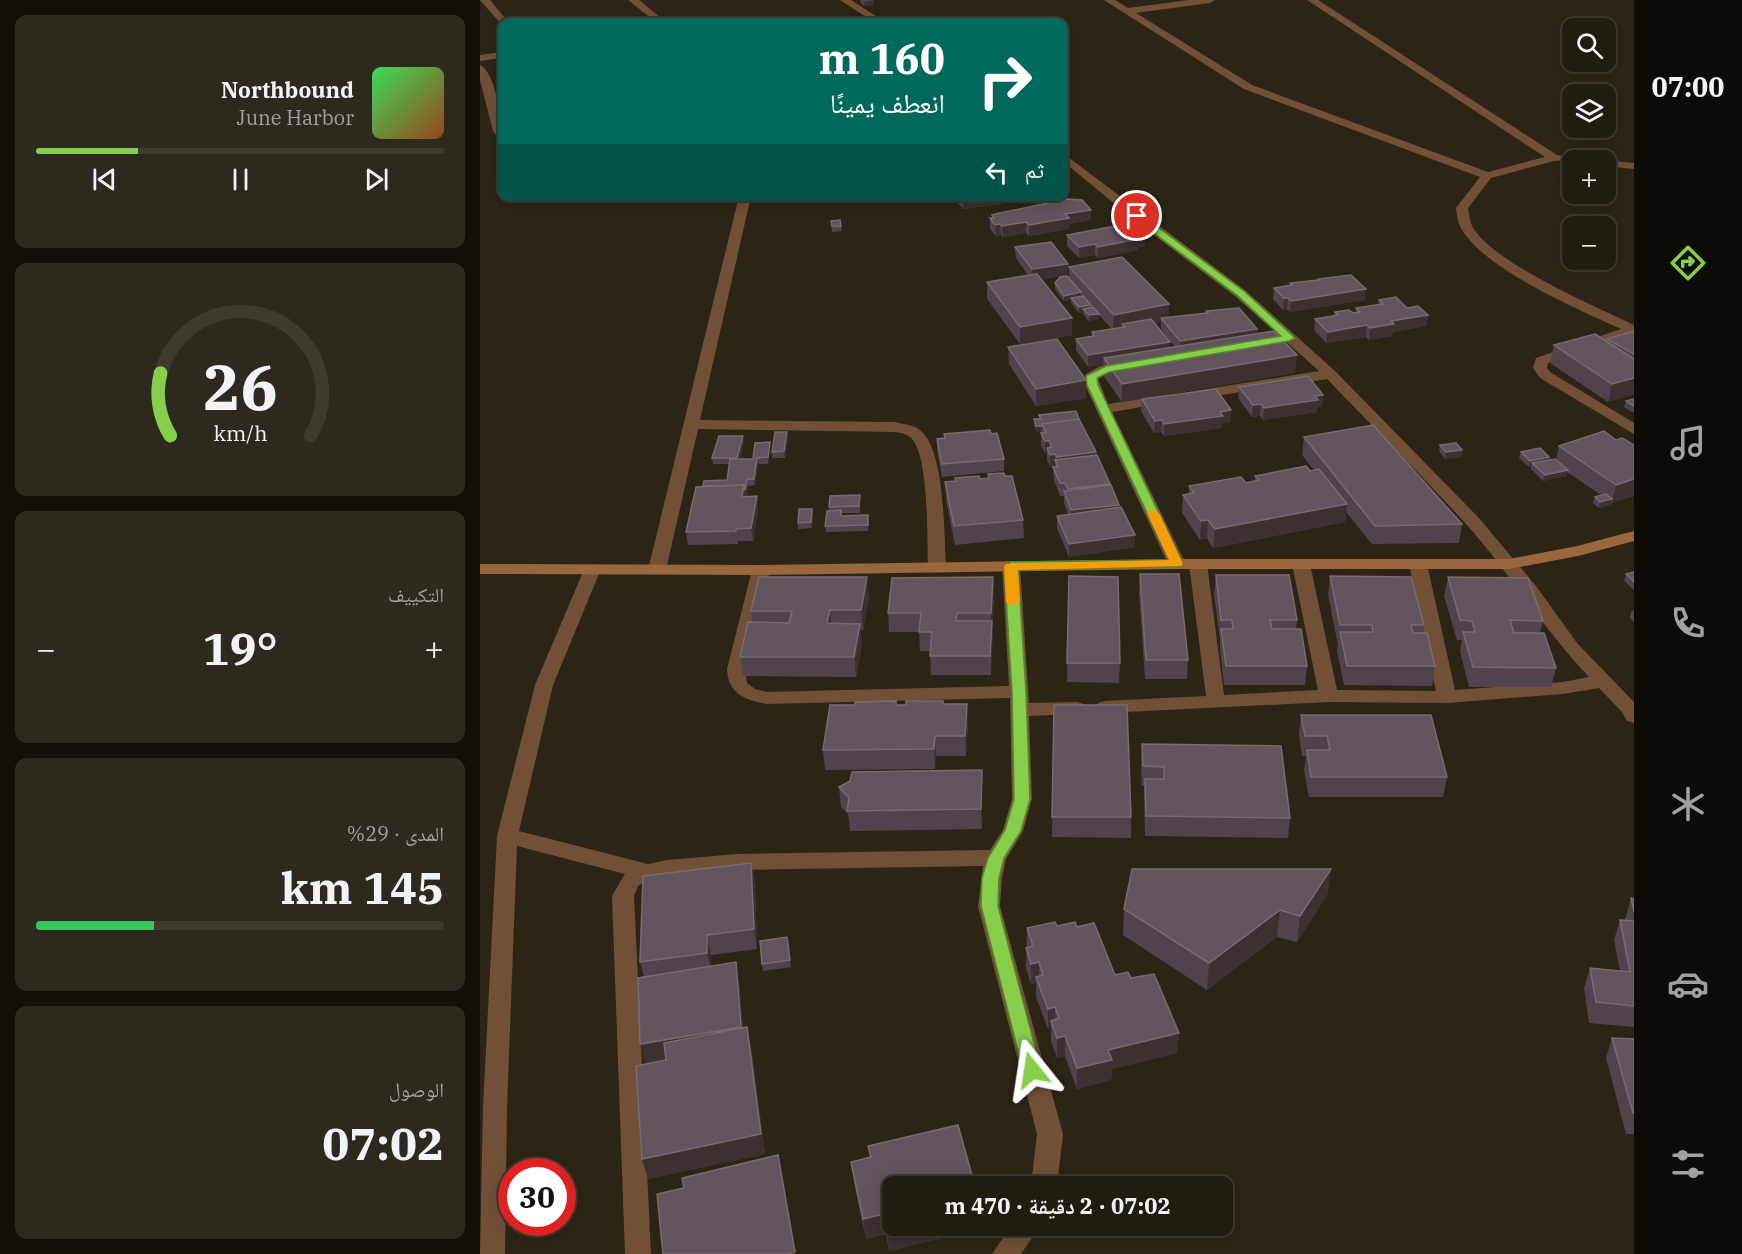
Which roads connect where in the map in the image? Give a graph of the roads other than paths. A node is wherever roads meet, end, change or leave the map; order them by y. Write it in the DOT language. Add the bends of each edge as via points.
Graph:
graph roads {
  1 [pos="485,0"];
  2 [pos="633,0"];
  3 [pos="845,0"];
  4 [pos="1109,0"];
  5 [pos="1210,0"];
  6 [pos="1312,0"];
  7 [pos="1126,11"];
  8 [pos="501,18"];
  9 [pos="656,18"];
  10 [pos="874,18"];
  11 [pos="498,56"];
  12 [pos="480,58"];
  13 [pos="480,68"];
  14 [pos="498,127"];
  15 [pos="1554,158"];
  16 [pos="1562,159"];
  17 [pos="1068,160"];
  18 [pos="1616,164"];
  19 [pos="1634,166"];
  20 [pos="1487,176"];
  21 [pos="744,201"];
  22 [pos="1634,330"];
  23 [pos="1289,338"];
  24 [pos="1266,342"];
  25 [pos="1140,363"];
  26 [pos="1330,374"];
  27 [pos="1103,409"];
  28 [pos="690,424"];
  29 [pos="1634,429"];
  30 [pos="1634,536"];
  31 [pos="1177,564"];
  32 [pos="1198,564"];
  33 [pos="1301,564"];
  34 [pos="1418,564"];
  35 [pos="1509,564"];
  36 [pos="937,566"];
  37 [pos="1011,566"];
  38 [pos="480,569"];
  39 [pos="592,569"];
  40 [pos="657,570"];
  41 [pos="761,570"];
  42 [pos="1602,681"];
  43 [pos="1329,696"];
  44 [pos="1447,697"];
  45 [pos="1019,701"];
  46 [pos="1216,703"];
  47 [pos="1634,717"];
  48 [pos="507,836"];
  49 [pos="996,858"];
  50 [pos="648,872"];
  51 [pos="1045,1176"];
  52 [pos="1019,1236"];
  53 [pos="492,1254"];
  54 [pos="638,1254"];
  55 [pos="1005,1254"];
  1 -- 8 [label="street"];
  2 -- 9 [label="street"];
  3 -- 10 [label="street"];
  4 -- 7 [label="street"];
  5 -- 7 [label="street"];
  6 -- 15 [label="street"];
  7 -- 20 [label="street" via="1248,87"];
  11 -- 12 [label="street"];
  13 -- 14 [label="street"];
  15 -- 16 [label="street"];
  15 -- 20 [label="street"];
  17 -- 23 [label="street" via="1241,294"];
  18 -- 19 [label="street"];
  20 -- 22 [label="street" via="1462,208 1466,228 1533,282"];
  21 -- 28 [label="street"];
  22 -- 29 [label="street" via="1540,361 1545,375"];
  23 -- 24 [label="street"];
  23 -- 26 [label="street"];
  25 -- 27 [label="street" via="1091,376"];
  26 -- 27 [label="street"];
  26 -- 35 [label="street"];
  27 -- 31 [label="street"];
  28 -- 36 [label="street" via="895,427 916,434 924,444 932,477"];
  28 -- 40 [label="street"];
  30 -- 35 [label="main road"];
  31 -- 32 [label="main road"];
  31 -- 37 [label="main road"];
  32 -- 33 [label="main road"];
  32 -- 46 [label="street"];
  33 -- 34 [label="main road"];
  33 -- 43 [label="street"];
  34 -- 35 [label="main road"];
  34 -- 44 [label="street"];
  35 -- 42 [label="street" via="1571,647"];
  36 -- 37 [label="main road"];
  36 -- 41 [label="main road"];
  37 -- 45 [label="street"];
  38 -- 39 [label="main road"];
  39 -- 40 [label="main road"];
  39 -- 48 [label="street" via="544,685"];
  40 -- 41 [label="main road"];
  41 -- 45 [label="street" via="736,669 736,680 750,695"];
  42 -- 44 [label="street"];
  42 -- 47 [label="street"];
  43 -- 44 [label="street"];
  43 -- 46 [label="street"];
  45 -- 46 [label="street"];
  45 -- 49 [label="street" via="1022,799 1013,831"];
  48 -- 50 [label="street"];
  48 -- 53 [label="street"];
  49 -- 50 [label="street" via="737,862"];
  49 -- 51 [label="street" via="989,906 1050,1134"];
  50 -- 54 [label="street" via="630,881 622,896"];
  52 -- 55 [label="street"];
}
